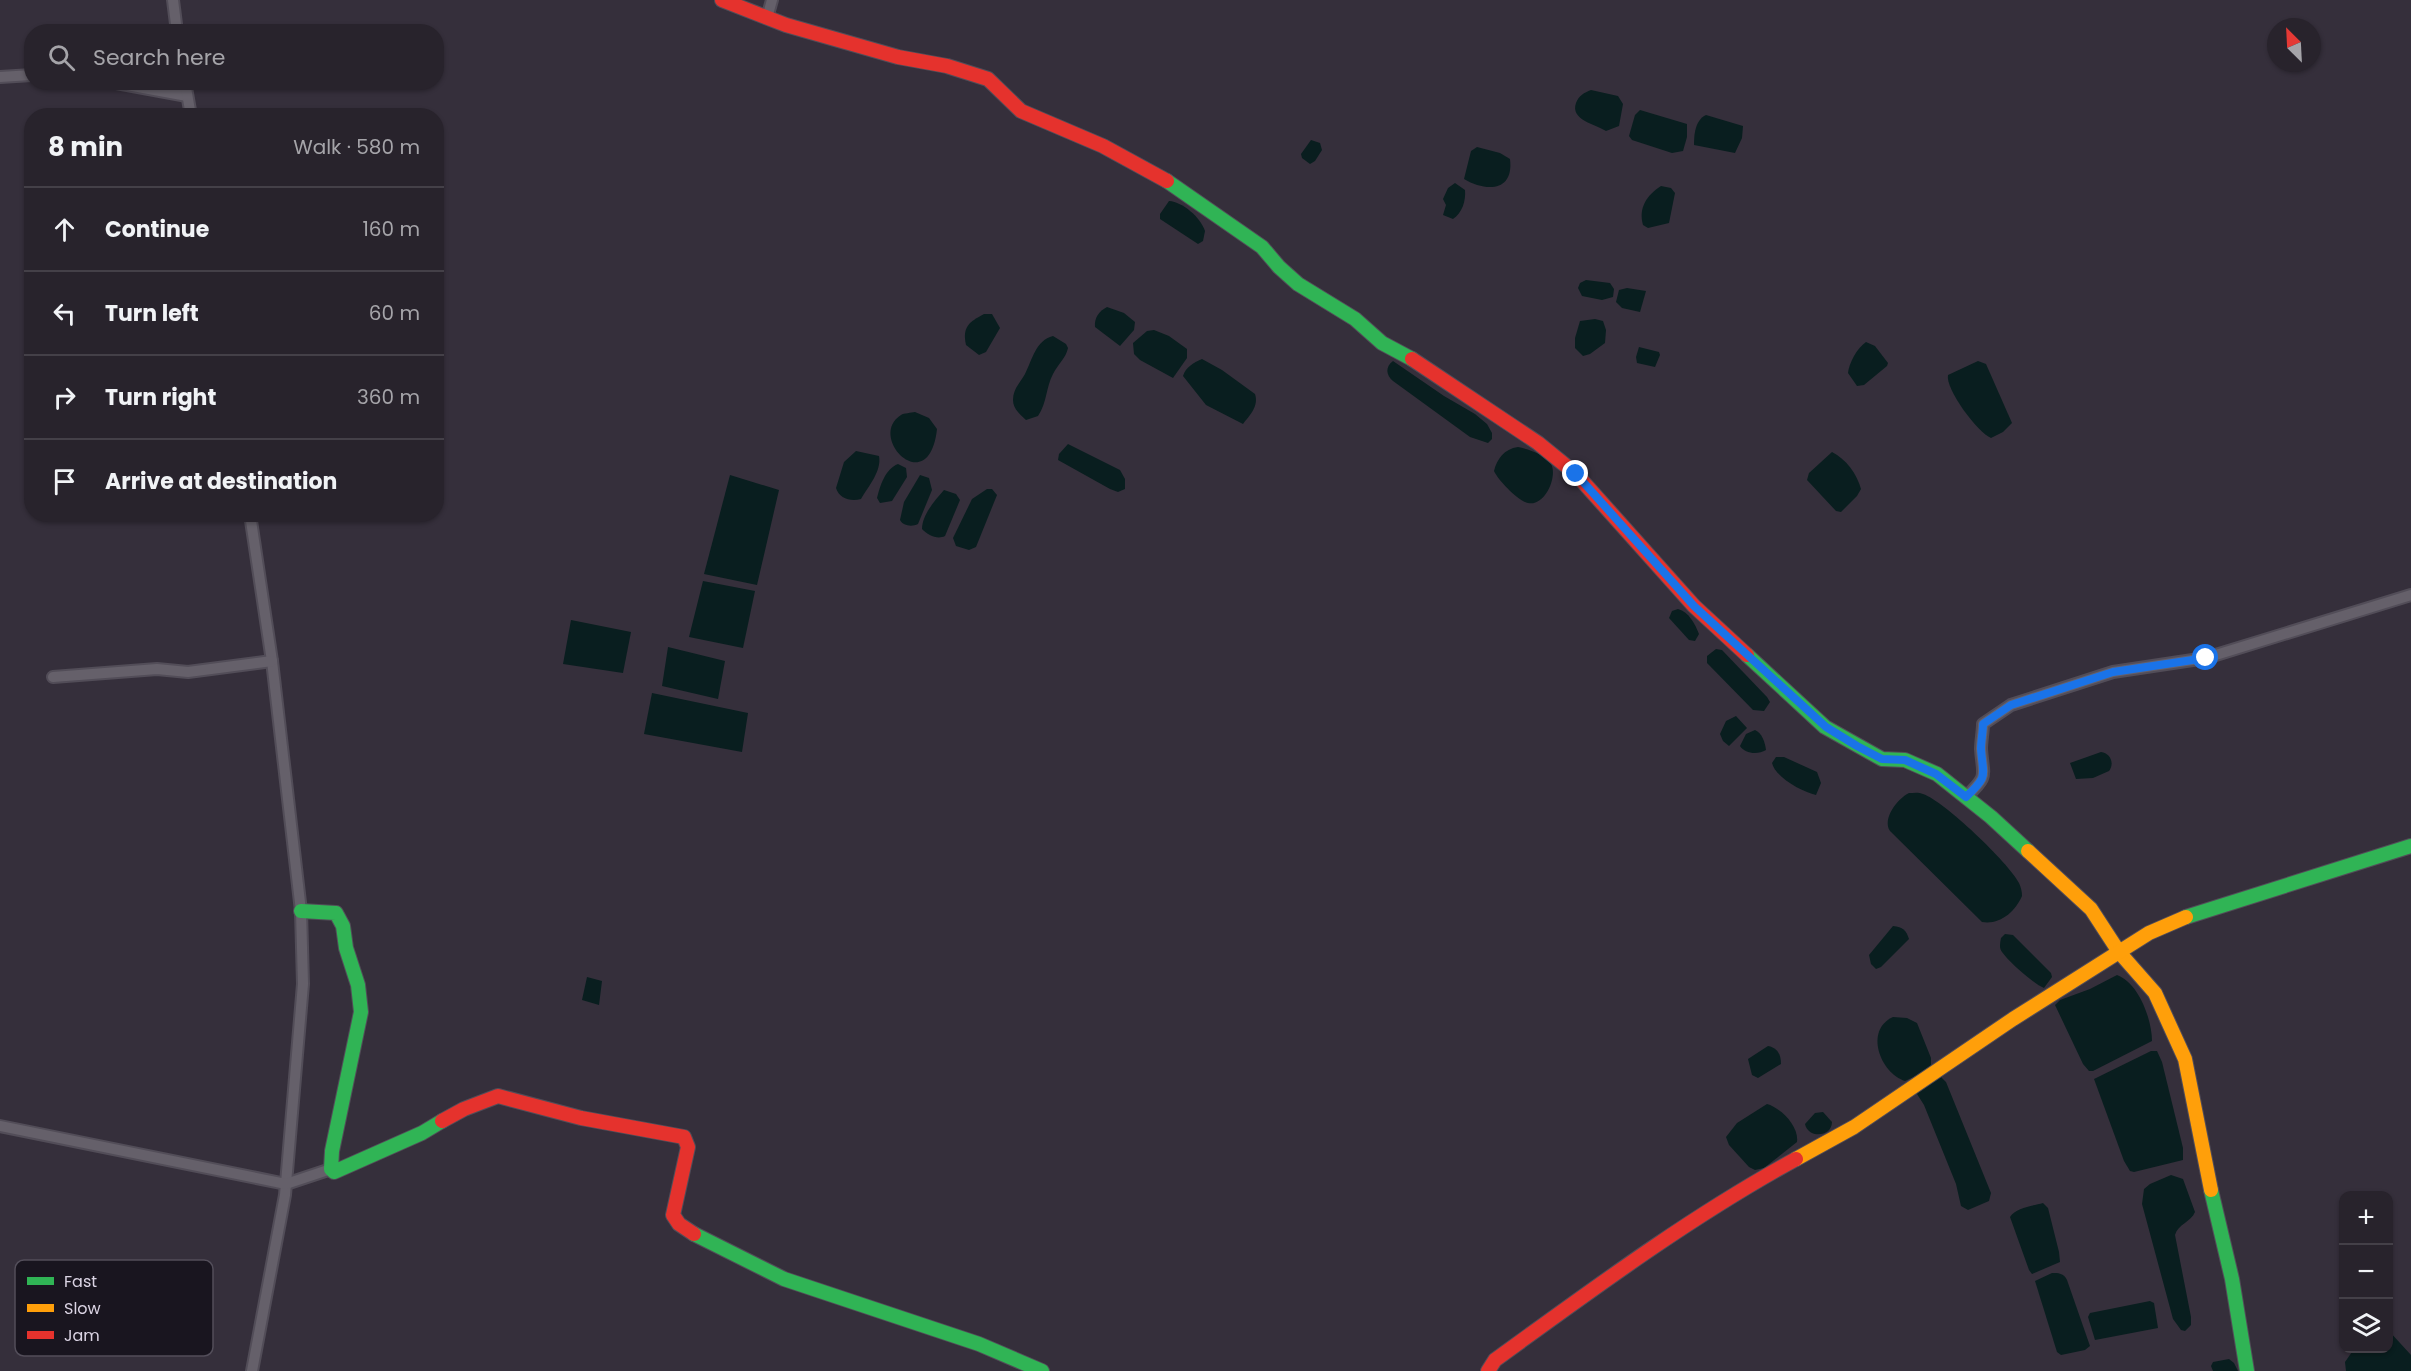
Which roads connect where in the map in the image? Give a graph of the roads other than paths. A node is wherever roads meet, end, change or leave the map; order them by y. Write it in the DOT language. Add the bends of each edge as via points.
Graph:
graph roads {
  1 [pos="172,0"];
  2 [pos="722,0"];
  3 [pos="772,0"];
  4 [pos="767,18"];
  5 [pos="176,24"];
  6 [pos="24,76"];
  7 [pos="0,77"];
  8 [pos="154,90"];
  9 [pos="186,90"];
  10 [pos="187,96"];
  11 [pos="189,108"];
  12 [pos="251,522"];
  13 [pos="2411,595"];
  14 [pos="273,661"];
  15 [pos="53,677"];
  16 [pos="1966,797"];
  17 [pos="2411,846"];
  18 [pos="301,911"];
  19 [pos="2119,952"];
  20 [pos="0,1126"];
  21 [pos="332,1169"];
  22 [pos="286,1184"];
  23 [pos="252,1371"];
  24 [pos="1042,1371"];
  25 [pos="1488,1371"];
  26 [pos="2247,1371"];
  1 -- 5 [label="street"];
  2 -- 4 [label="street"];
  3 -- 4 [label="street"];
  4 -- 16 [label="street" via="988,79 1021,111 1103,146 1176,186 1262,248 1298,284 1538,443 1576,474 1694,606 1826,727 1882,759 1905,760 1936,774"];
  6 -- 7 [label="street"];
  8 -- 10 [label="street"];
  9 -- 10 [label="street"];
  10 -- 11 [label="street"];
  12 -- 14 [label="street"];
  13 -- 16 [label="street" via="2206,658 2113,672 2011,705 1983,724 1981,748 1985,771"];
  14 -- 15 [label="street" via="188,672 157,669"];
  14 -- 18 [label="street"];
  16 -- 19 [label="street" via="2091,909"];
  17 -- 19 [label="street" via="2188,915"];
  18 -- 21 [label="street" via="336,913 358,985 361,1012 332,1151"];
  18 -- 22 [label="street" via="303,984"];
  19 -- 25 [label="street" via="1854,1127 1745,1186 1605,1280 1495,1360"];
  19 -- 26 [label="street" via="2155,993 2185,1059 2232,1279"];
  20 -- 22 [label="street"];
  21 -- 22 [label="street"];
  21 -- 24 [label="street" via="339,1171 498,1096 581,1118 684,1137 688,1147 673,1215 702,1240 784,1279 979,1344"];
  22 -- 23 [label="street"];
}
